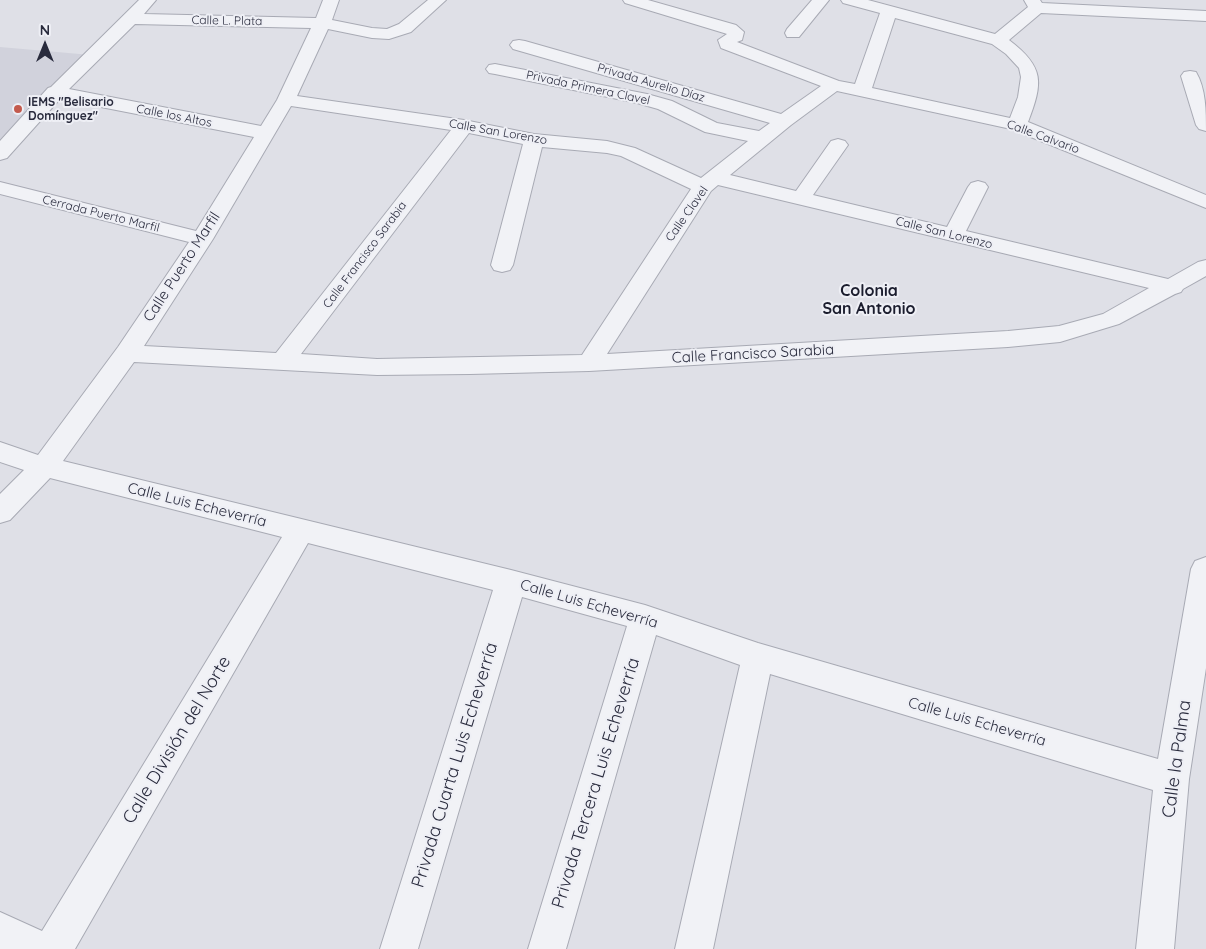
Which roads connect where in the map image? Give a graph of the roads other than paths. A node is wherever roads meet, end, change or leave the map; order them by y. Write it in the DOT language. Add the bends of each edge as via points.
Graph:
graph roads {
  1 [pos="148,0"];
  2 [pos="331,0"];
  3 [pos="438,0"];
  4 [pos="631,0"];
  5 [pos="821,0"];
  6 [pos="849,0"];
  7 [pos="1200,0"];
  8 [pos="1035,4"];
  9 [pos="1206,8"];
  10 [pos="890,12"];
  11 [pos="1206,16"];
  12 [pos="131,19"];
  13 [pos="322,23"];
  14 [pos="793,33"];
  15 [pos="998,40"];
  16 [pos="519,45"];
  17 [pos="495,69"];
  18 [pos="1190,76"];
  19 [pos="847,87"];
  20 [pos="54,92"];
  21 [pos="286,100"];
  22 [pos="784,122"];
  23 [pos="1017,125"];
  24 [pos="1206,125"];
  25 [pos="464,126"];
  26 [pos="266,133"];
  27 [pos="764,138"];
  28 [pos="534,140"];
  29 [pos="838,145"];
  30 [pos="1,152"];
  31 [pos="709,182"];
  32 [pos="978,187"];
  33 [pos="0,188"];
  34 [pos="801,198"];
  35 [pos="1206,202"];
  36 [pos="953,236"];
  37 [pos="202,239"];
  38 [pos="502,265"];
  39 [pos="1206,268"];
  40 [pos="1173,287"];
  41 [pos="127,353"];
  42 [pos="283,361"];
  43 [pos="589,363"];
  44 [pos="0,452"];
  45 [pos="44,467"];
  46 [pos="0,512"];
  47 [pos="302,530"];
  48 [pos="1206,569"];
  49 [pos="511,582"];
  50 [pos="645,618"];
  51 [pos="758,657"];
  52 [pos="1172,780"];
  53 [pos="0,931"];
  54 [pos="37,949"];
  55 [pos="54,949"];
  56 [pos="398,949"];
  57 [pos="547,949"];
  58 [pos="694,949"];
  59 [pos="1155,949"];
  1 -- 12 [label="street"];
  2 -- 13 [label="street, Calle Puerto Marfil"];
  3 -- 13 [label="street, Calle L. Plata" via="405,28 389,34"];
  4 -- 19 [label="street, Calle Calvario"];
  5 -- 14 [label="street"];
  6 -- 10 [label="street"];
  7 -- 9 [label="street"];
  8 -- 11 [label="street"];
  8 -- 15 [label="street"];
  10 -- 15 [label="street"];
  10 -- 19 [label="street"];
  12 -- 13 [label="street, Calle L. Plata"];
  12 -- 20 [label="street"];
  13 -- 21 [label="street, Calle Puerto Marfil"];
  15 -- 23 [label="street" via="1019,55 1031,78 1031,90"];
  16 -- 22 [label="street, Privada Aurelio Díaz"];
  17 -- 27 [label="street, Privada Primera Clavel" via="665,104 712,128"];
  18 -- 24 [label="street"];
  19 -- 22 [label="street, Calle Clavel"];
  19 -- 23 [label="street, Calle Calvario"];
  20 -- 26 [label="street, Calle los Altos"];
  20 -- 30 [label="street"];
  21 -- 25 [label="street, Calle San Lorenzo"];
  21 -- 26 [label="street, Calle Puerto Marfil"];
  22 -- 27 [label="street, Calle Clavel"];
  23 -- 35 [label="street, Calle Calvario"];
  25 -- 28 [label="street, Calle San Lorenzo"];
  25 -- 42 [label="street, Calle Francisco Sarabia"];
  26 -- 37 [label="street, Calle Puerto Marfil"];
  27 -- 31 [label="street, Calle Clavel"];
  28 -- 31 [label="street, Calle San Lorenzo" via="628,152"];
  28 -- 38 [label="street"];
  29 -- 34 [label="street"];
  31 -- 34 [label="street, Calle San Lorenzo"];
  31 -- 43 [label="street, Calle Clavel"];
  32 -- 36 [label="street"];
  33 -- 37 [label="street, Cerrada Puerto Marfil"];
  34 -- 36 [label="street, Calle San Lorenzo"];
  36 -- 40 [label="street, Calle San Lorenzo"];
  37 -- 41 [label="street, Calle Puerto Marfil"];
  39 -- 40 [label="street, Calle Francisco Sarabia"];
  40 -- 43 [label="street, Calle Francisco Sarabia" via="1111,319 1060,334"];
  41 -- 42 [label="street, Calle Francisco Sarabia"];
  41 -- 45 [label="street, Calle Puerto Marfil"];
  42 -- 43 [label="street, Calle Francisco Sarabia" via="377,366"];
  44 -- 45 [label="street, Calle Luis Echeverría"];
  45 -- 46 [label="street, Calle Puerto Marfil"];
  45 -- 47 [label="street, Calle Luis Echeverría"];
  47 -- 49 [label="street, Calle Luis Echeverría"];
  47 -- 55 [label="street, Calle División del Norte"];
  48 -- 52 [label="street, Calle la Palma"];
  49 -- 50 [label="street, Calle Luis Echeverría"];
  49 -- 56 [label="street, Privada Cuarta Luis Echeverría"];
  50 -- 51 [label="street, Calle Luis Echeverría"];
  50 -- 57 [label="street, Privada Tercera Luis Echeverría"];
  51 -- 52 [label="street, Calle Luis Echeverría"];
  51 -- 58 [label="street"];
  52 -- 59 [label="street, Calle la Palma"];
  53 -- 54 [label="street"];
}
